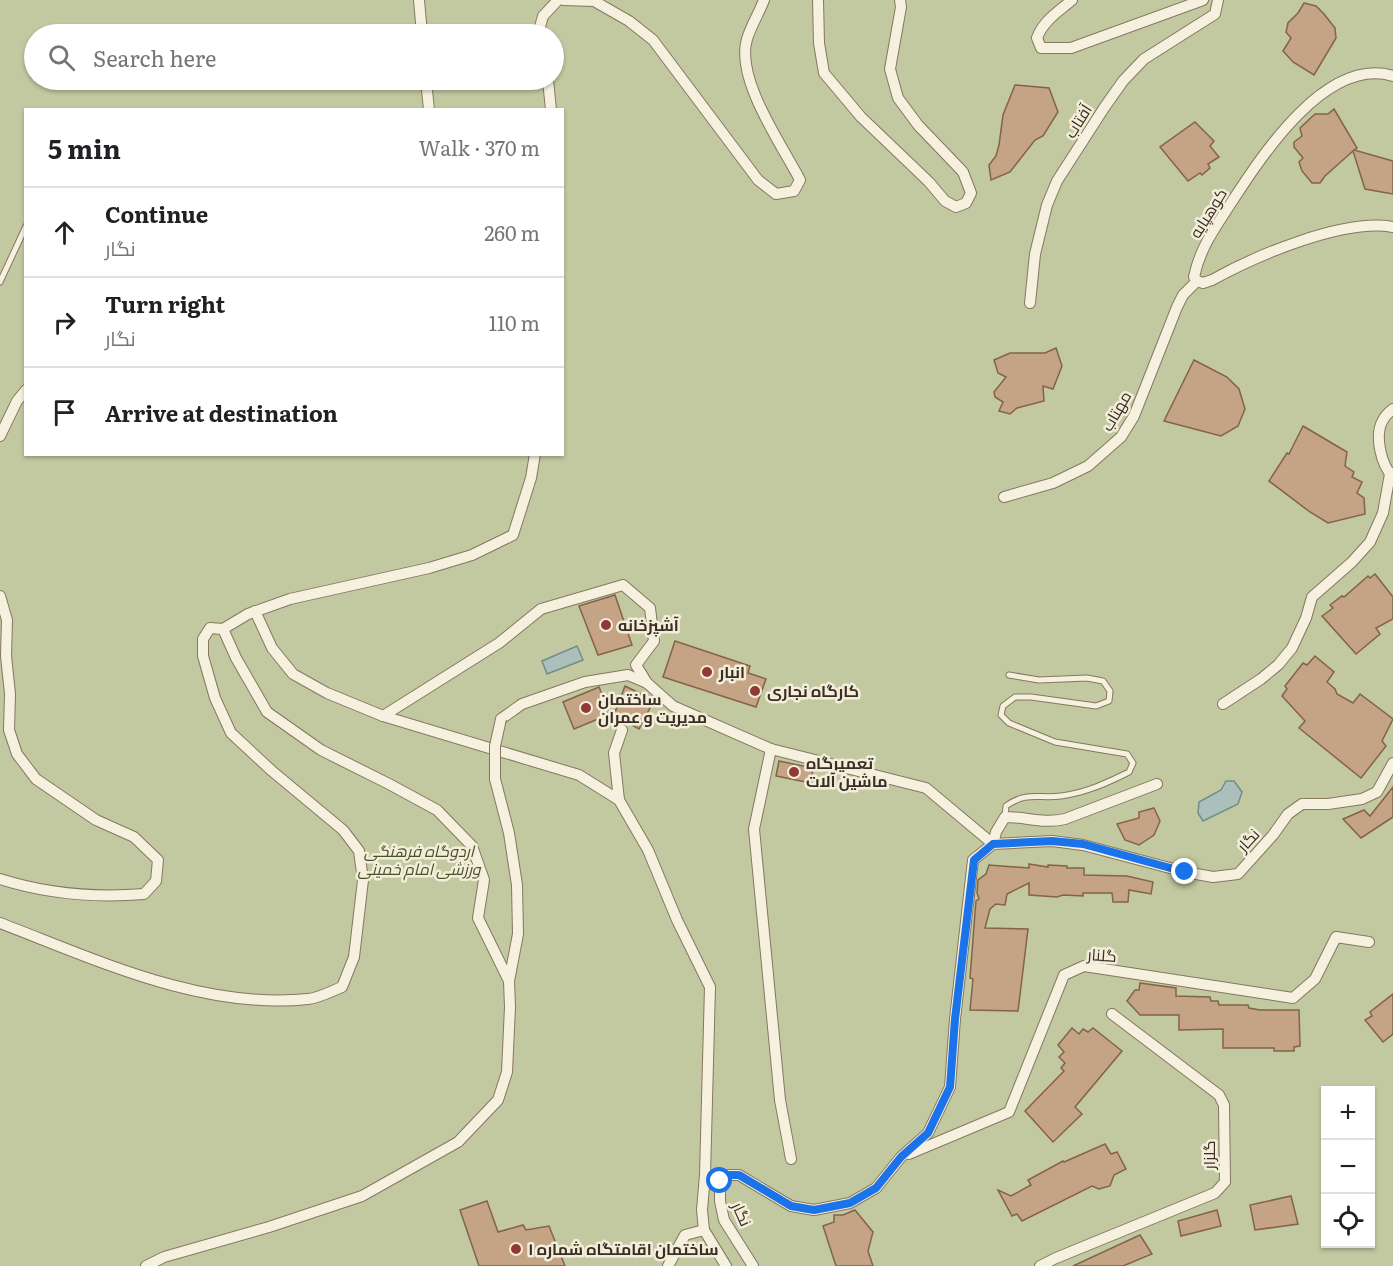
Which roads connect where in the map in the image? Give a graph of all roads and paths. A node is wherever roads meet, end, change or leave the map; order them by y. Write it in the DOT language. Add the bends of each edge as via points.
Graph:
graph roads {
  1 [pos="419,0"];
  2 [pos="558,0"];
  3 [pos="564,0"];
  4 [pos="764,0"];
  5 [pos="818,0"];
  6 [pos="900,0"];
  7 [pos="1072,0"];
  8 [pos="1203,0"];
  9 [pos="1218,0"];
  10 [pos="421,24"];
  11 [pos="541,24"];
  12 [pos="1393,76"];
  13 [pos="427,90"];
  14 [pos="549,90"];
  15 [pos="429,108"];
  16 [pos="551,108"];
  17 [pos="1393,227"];
  18 [pos="24,230"];
  19 [pos="1197,281"];
  20 [pos="0,282"];
  21 [pos="1030,303"];
  22 [pos="24,392"];
  23 [pos="1393,409"];
  24 [pos="0,436"];
  25 [pos="535,456"];
  26 [pos="1392,474"];
  27 [pos="1004,497"];
  28 [pos="0,596"];
  29 [pos="255,611"];
  30 [pos="223,629"];
  31 [pos="1009,675"];
  32 [pos="647,683"];
  33 [pos="1223,704"];
  34 [pos="383,716"];
  35 [pos="622,730"];
  36 [pos="771,749"];
  37 [pos="1393,763"];
  38 [pos="1157,784"];
  39 [pos="619,800"];
  40 [pos="1005,817"];
  41 [pos="993,844"];
  42 [pos="0,879"];
  43 [pos="0,923"];
  44 [pos="1369,942"];
  45 [pos="509,981"];
  46 [pos="1112,1014"];
  47 [pos="901,1157"];
  48 [pos="791,1159"];
  49 [pos="705,1180"];
  50 [pos="720,1181"];
  51 [pos="704,1230"];
  52 [pos="146,1266"];
  53 [pos="668,1266"];
  54 [pos="726,1266"];
  55 [pos="753,1266"];
  56 [pos="1040,1266"];
  1 -- 10 [label="street"];
  2 -- 11 [label="street"];
  3 -- 4 [label="street" via="594,1 653,40 758,180 776,194 794,191 800,180 759,104 746,70 746,40"];
  5 -- 6 [label="street" via="824,73 861,117 945,201 956,207 966,203 971,194 963,172 898,98 890,69"];
  7 -- 8 [label="street" via="1040,29 1037,38 1041,48 1071,48"];
  9 -- 21 [label="street, آفتاب" via="1215,14 1144,59 1123,81 1058,181 1047,205 1035,254"];
  12 -- 19 [label="street, کوهپایه" via="1357,77 1338,84 1309,104 1274,141 1215,228 1202,250 1194,277"];
  13 -- 15 [label="street"];
  14 -- 16 [label="street"];
  17 -- 19 [label="street" via="1377,224 1294,242 1212,280"];
  18 -- 20 [label="lane"];
  19 -- 27 [label="street, مهتاب" via="1176,307 1134,416 1121,437 1088,466 1053,483"];
  22 -- 24 [label="street"];
  23 -- 26 [label="street" via="1379,428 1379,440"];
  25 -- 29 [label="street" via="513,535 472,555 429,568 290,599"];
  26 -- 33 [label="street" via="1383,513 1370,542 1312,597 1292,648 1278,664"];
  28 -- 42 [label="street" via="7,620 9,730 17,754 36,778 96,820 134,837 158,860 156,881 144,894 108,897 45,892"];
  29 -- 30 [label="street"];
  29 -- 34 [label="street" via="272,648 292,674"];
  30 -- 43 [label="street" via="210,628 203,639 203,656 215,698 231,733 343,830 359,851 363,880 354,957 342,987 310,999 215,995 145,978"];
  30 -- 45 [label="street" via="267,712 321,750 437,810 472,846 484,880 478,918"];
  31 -- 40 [label="lane" via="1039,680 1103,681 1110,691 1109,701 1096,706 1015,697 1003,706 1001,715 1009,723 1055,742 1127,754 1133,763 1129,772 1082,792 1017,798 1006,806"];
  32 -- 34 [label="street" via="636,665 654,641 650,608 623,585 541,609 499,643"];
  32 -- 36 [label="street" via="673,706"];
  32 -- 45 [label="street, bridge" via="628,675 585,682 522,704 501,719 495,746 495,779 517,885 518,934"];
  34 -- 39 [label="street" via="579,775"];
  35 -- 39 [label="street" via="614,753"];
  36 -- 41 [label="street" via="926,788"];
  36 -- 48 [label="street" via="754,829 780,1100"];
  37 -- 41 [label="street, نگار" via="1377,792 1362,799 1302,804 1288,814 1238,874 1213,877 1185,872 1083,844"];
  38 -- 40 [label="street" via="1065,819 1050,822"];
  39 -- 49 [label="street" via="648,850 710,987"];
  40 -- 41 [label="street, نگار"];
  41 -- 47 [label="street, نگار" via="974,860 950,1087 928,1133"];
  44 -- 47 [label="street, گلنار" via="1336,937 1316,979 1293,998 1084,966 1074,970 1064,975 1009,1112"];
  45 -- 52 [label="street" via="507,1072 498,1100 458,1142 362,1196 164,1257"];
  46 -- 56 [label="street, گلزار" via="1219,1095 1224,1105 1225,1182 1215,1193"];
  47 -- 50 [label="street, نگار" via="876,1188 850,1203 814,1210 791,1206 739,1175 729,1175"];
  49 -- 50 [label="street"];
  49 -- 51 [label="street"];
  50 -- 55 [label="street, نگار" via="724,1220"];
  51 -- 53 [label="street" via="685,1234"];
  51 -- 54 [label="street"];
}
